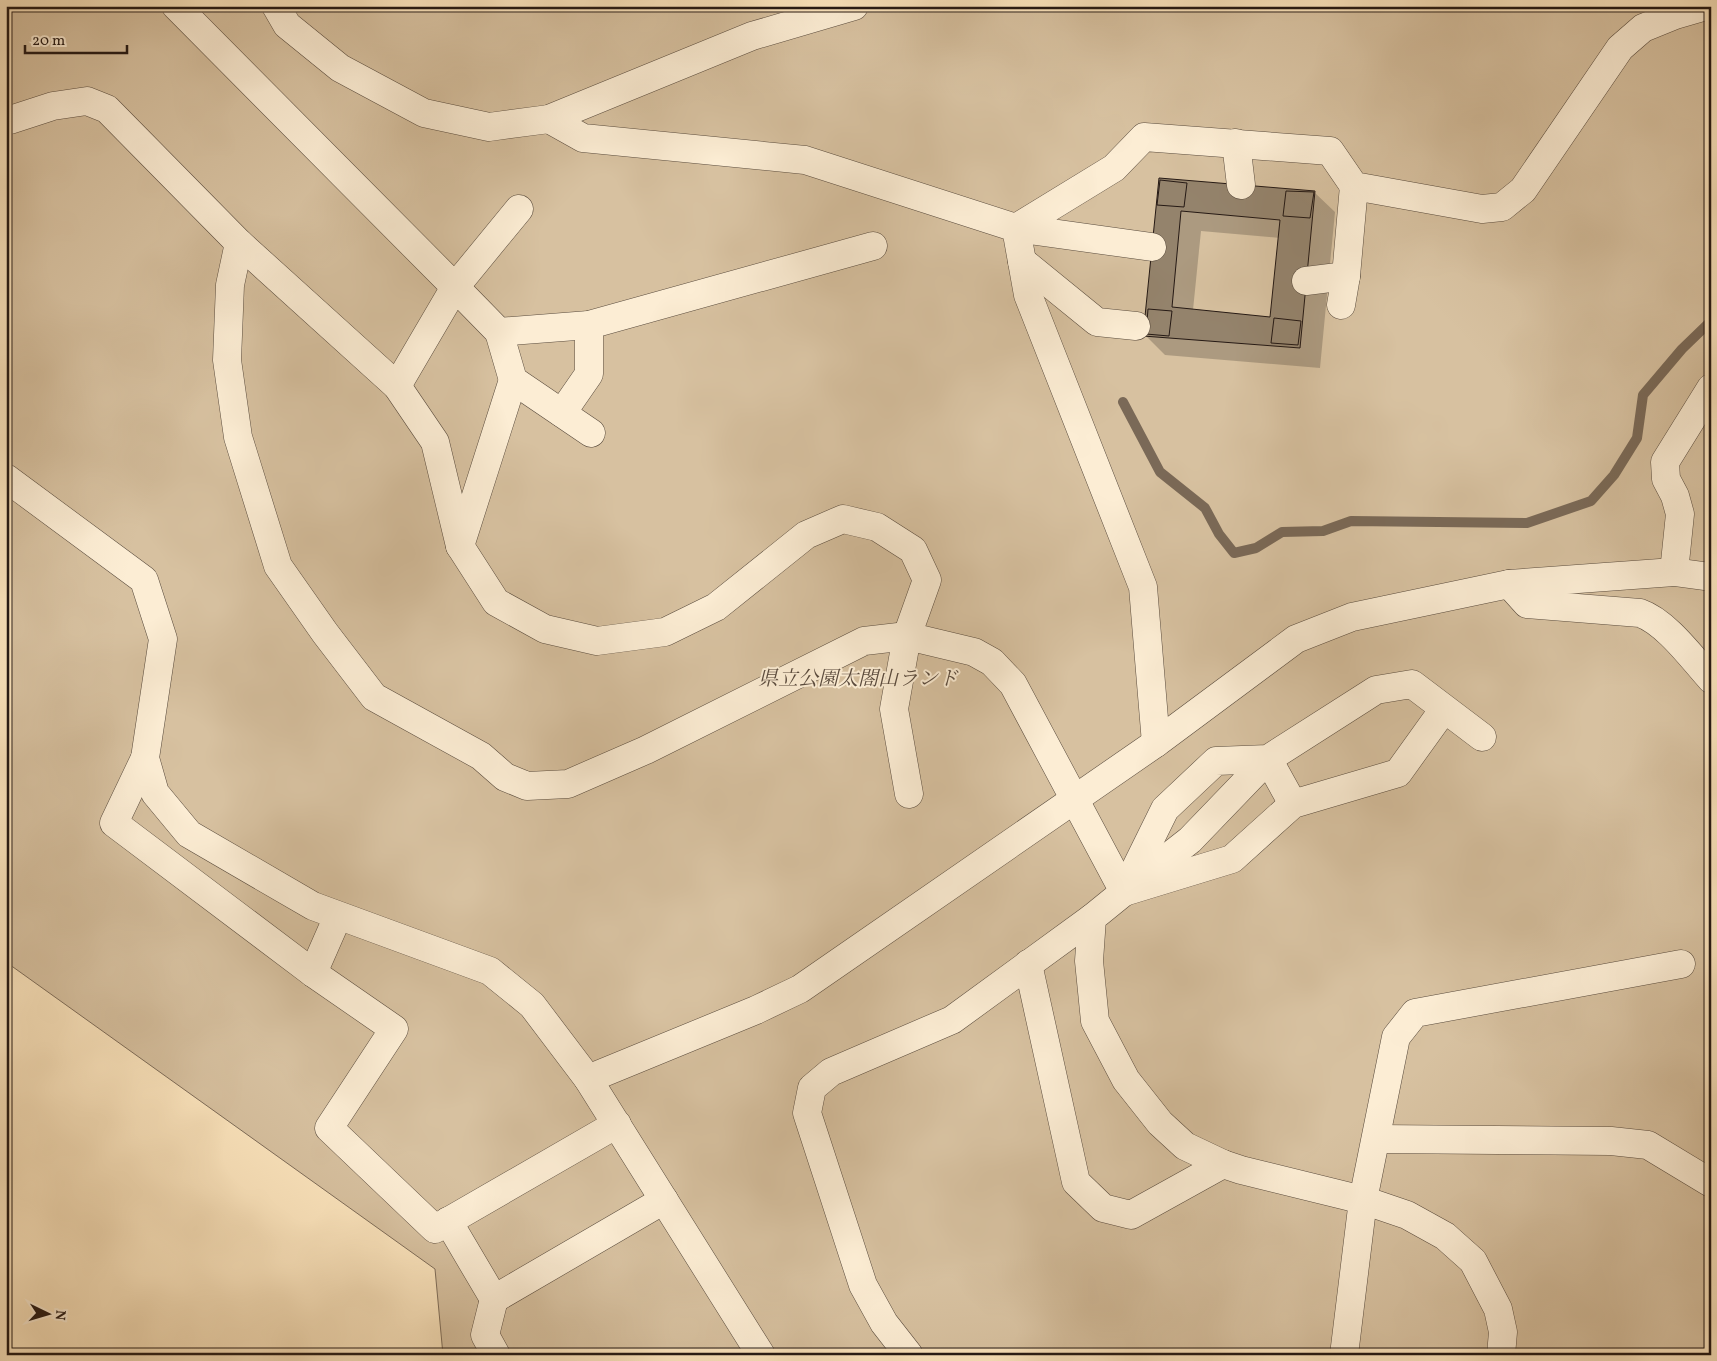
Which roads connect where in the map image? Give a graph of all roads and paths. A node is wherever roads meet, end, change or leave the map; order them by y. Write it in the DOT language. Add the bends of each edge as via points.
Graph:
graph roads {
  1 [pos="176,6"];
  2 [pos="276,6"];
  3 [pos="854,6"];
  4 [pos="1706,6"];
  5 [pos="6,119"];
  6 [pos="549,119"];
  7 [pos="1236,143"];
  8 [pos="1241,185"];
  9 [pos="1354,186"];
  10 [pos="519,209"];
  11 [pos="1016,228"];
  12 [pos="239,244"];
  13 [pos="873,246"];
  14 [pos="1152,247"];
  15 [pos="1022,261"];
  16 [pos="1346,276"];
  17 [pos="1306,281"];
  18 [pos="455,287"];
  19 [pos="1341,305"];
  20 [pos="589,325"];
  21 [pos="1136,326"];
  22 [pos="499,332"];
  23 [pos="513,380"];
  24 [pos="397,386"];
  25 [pos="1711,388"];
  26 [pos="562,413"];
  27 [pos="592,433"];
  28 [pos="6,478"];
  29 [pos="460,546"];
  30 [pos="1674,572"];
  31 [pos="1711,577"];
  32 [pos="1509,584"];
  33 [pos="906,636"];
  34 [pos="1711,679"];
  35 [pos="1444,709"];
  36 [pos="1482,737"];
  37 [pos="1156,743"];
  38 [pos="145,758"];
  39 [pos="1268,759"];
  40 [pos="909,794"];
  41 [pos="1075,799"];
  42 [pos="1293,804"];
  43 [pos="1124,892"];
  44 [pos="338,916"];
  45 [pos="1092,918"];
  46 [pos="1028,964"];
  47 [pos="1681,964"];
  48 [pos="312,973"];
  49 [pos="588,1078"];
  50 [pos="617,1124"];
  51 [pos="1376,1139"];
  52 [pos="1223,1164"];
  53 [pos="1711,1183"];
  54 [pos="664,1200"];
  55 [pos="1364,1200"];
  56 [pos="448,1221"];
  57 [pos="494,1299"];
  58 [pos="496,1355"];
  59 [pos="760,1355"];
  60 [pos="909,1355"];
  61 [pos="1344,1355"];
  62 [pos="1501,1355"];
  1 -- 18 [label="street"];
  2 -- 6 [label="street" via="287,25 340,68 424,113 489,128"];
  3 -- 6 [label="street" via="752,36"];
  4 -- 9 [label="street" via="1643,28 1620,48 1523,190 1502,207 1482,209"];
  5 -- 12 [label="street" via="87,100 107,109"];
  6 -- 11 [label="street" via="583,138 805,160"];
  7 -- 8 [label="street"];
  7 -- 9 [label="street" via="1330,151"];
  7 -- 11 [label="street" via="1144,137 1114,168"];
  9 -- 16 [label="street"];
  10 -- 18 [label="street"];
  11 -- 14 [label="street"];
  11 -- 15 [label="street"];
  12 -- 24 [label="street"];
  12 -- 33 [label="street" via="230,284 228,360 238,437 278,566 374,697 481,756 505,777 528,786 568,784 646,750 864,641"];
  13 -- 20 [label="street"];
  15 -- 21 [label="street" via="1097,322"];
  15 -- 37 [label="street" via="1028,296 1143,587"];
  16 -- 17 [label="street"];
  16 -- 19 [label="street"];
  18 -- 22 [label="street"];
  18 -- 24 [label="street"];
  20 -- 22 [label="street"];
  20 -- 26 [label="street" via="589,374"];
  22 -- 23 [label="street"];
  23 -- 26 [label="street"];
  23 -- 29 [label="street"];
  24 -- 29 [label="street" via="435,442"];
  25 -- 30 [label="street" via="1666,462 1666,479 1680,514"];
  26 -- 27 [label="street"];
  28 -- 38 [label="street" via="144,580 163,639"];
  29 -- 33 [label="street" via="496,602 545,629 597,641 665,632 708,611 806,535 843,519 877,527 913,550 927,580"];
  30 -- 31 [label="street"];
  30 -- 32 [label="street"];
  32 -- 34 [label="street" via="1527,604 1649,616 1662,625"];
  32 -- 37 [label="street" via="1352,617 1296,639"];
  33 -- 40 [label="street" via="894,709"];
  33 -- 41 [label="street" via="974,652 992,662 1013,684"];
  35 -- 36 [label="street"];
  35 -- 39 [label="street" via="1412,684 1376,690"];
  35 -- 42 [label="street" via="1398,773"];
  37 -- 41 [label="street"];
  38 -- 44 [label="street" via="155,793 189,834 313,906"];
  38 -- 48 [label="street" via="114,823"];
  39 -- 42 [label="street"];
  39 -- 43 [label="street" via="1190,840"];
  39 -- 43 [label="street" via="1216,761 1165,809"];
  41 -- 43 [label="street"];
  41 -- 49 [label="street" via="800,989"];
  42 -- 43 [label="street" via="1232,860"];
  43 -- 45 [label="street"];
  44 -- 48 [label="street"];
  44 -- 49 [label="street" via="490,971 532,1005"];
  45 -- 46 [label="street"];
  45 -- 52 [label="street" via="1089,961 1095,1021 1126,1080 1160,1123 1185,1146"];
  46 -- 52 [label="street" via="1076,1182 1103,1208 1131,1215"];
  46 -- 60 [label="street" via="952,1020 831,1072 812,1088 807,1113 864,1285 884,1323"];
  47 -- 51 [label="street" via="1415,1013 1396,1038"];
  48 -- 56 [label="street" via="394,1029 329,1128 435,1229"];
  49 -- 50 [label="street"];
  50 -- 54 [label="street"];
  50 -- 56 [label="street"];
  51 -- 53 [label="street" via="1611,1141 1648,1145"];
  51 -- 55 [label="street"];
  52 -- 55 [label="street"];
  54 -- 57 [label="street"];
  54 -- 59 [label="street"];
  55 -- 61 [label="street"];
  55 -- 62 [label="street" via="1407,1216 1445,1236 1474,1261 1498,1309 1503,1332"];
  56 -- 57 [label="street"];
  57 -- 58 [label="street" via="485,1335"];
}
